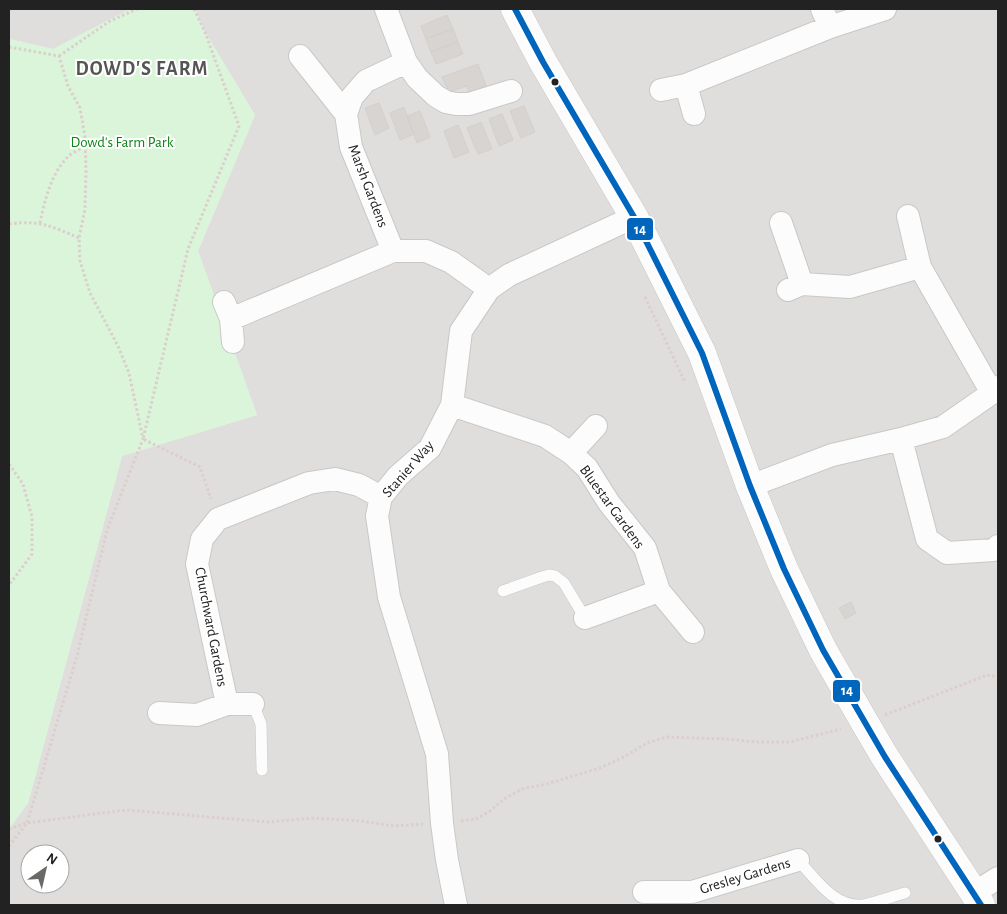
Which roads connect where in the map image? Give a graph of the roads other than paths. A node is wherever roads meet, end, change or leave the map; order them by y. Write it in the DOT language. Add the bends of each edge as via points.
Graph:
graph roads {
  1 [pos="386,9"];
  2 [pos="514,9"];
  3 [pos="885,9"];
  4 [pos="826,18"];
  5 [pos="300,56"];
  6 [pos="406,62"];
  7 [pos="686,85"];
  8 [pos="661,90"];
  9 [pos="511,91"];
  10 [pos="346,114"];
  11 [pos="694,114"];
  12 [pos="908,216"];
  13 [pos="634,217"];
  14 [pos="781,223"];
  15 [pos="393,251"];
  16 [pos="920,267"];
  17 [pos="489,290"];
  18 [pos="234,342"];
  19 [pos="995,390"];
  20 [pos="452,405"];
  21 [pos="596,426"];
  22 [pos="901,439"];
  23 [pos="571,453"];
  24 [pos="750,486"];
  25 [pos="381,497"];
  26 [pos="997,551"];
  27 [pos="504,591"];
  28 [pos="659,591"];
  29 [pos="585,618"];
  30 [pos="693,632"];
  31 [pos="227,704"];
  32 [pos="253,704"];
  33 [pos="159,713"];
  34 [pos="262,770"];
  35 [pos="798,860"];
  36 [pos="998,878"];
  37 [pos="644,892"];
  38 [pos="905,893"];
  39 [pos="693,899"];
  40 [pos="978,899"];
  41 [pos="456,905"];
  1 -- 6 [label="street"];
  2 -- 13 [label="street"];
  3 -- 4 [label="street"];
  4 -- 7 [label="street"];
  5 -- 10 [label="street"];
  6 -- 9 [label="street" via="417,78 446,102 469,104"];
  6 -- 10 [label="street" via="366,81 352,97"];
  7 -- 8 [label="street"];
  7 -- 11 [label="street"];
  10 -- 15 [label="street, Marsh Gardens" via="351,147"];
  12 -- 16 [label="street"];
  13 -- 17 [label="street, Stanier Way" via="509,275"];
  13 -- 24 [label="street" via="702,353"];
  14 -- 16 [label="street" via="795,287 850,287"];
  15 -- 17 [label="street" via="426,251 450,262"];
  15 -- 18 [label="street" via="227,310"];
  16 -- 19 [label="street"];
  17 -- 20 [label="street, Stanier Way" via="461,331"];
  19 -- 22 [label="street" via="943,427"];
  20 -- 23 [label="street, Bluestar Gardens" via="545,436"];
  20 -- 25 [label="street, Stanier Way" via="430,448 398,476"];
  21 -- 23 [label="street, Bluestar Gardens"];
  22 -- 24 [label="street" via="832,456"];
  22 -- 26 [label="street" via="927,539 947,553"];
  23 -- 28 [label="street, Bluestar Gardens" via="587,468 644,548"];
  24 -- 40 [label="street" via="823,650 865,723"];
  25 -- 31 [label="street, Churchward Gardens" via="360,485 335,479 309,483 218,519 202,539 197,564"];
  25 -- 41 [label="street, Stanier Way" via="377,516 389,597 437,754 442,823"];
  27 -- 29 [label="lane" via="542,577 555,576 564,583"];
  28 -- 29 [label="street"];
  28 -- 30 [label="street, Bluestar Gardens"];
  31 -- 32 [label="street, Churchward Gardens"];
  31 -- 33 [label="street, Churchward Gardens" via="197,715"];
  32 -- 34 [label="lane" via="261,724"];
  35 -- 38 [label="lane" via="829,894 853,904 863,905"];
  35 -- 39 [label="street, Gresley Gardens"];
  36 -- 40 [label="street"];
  37 -- 39 [label="street, Gresley Gardens"];
}
